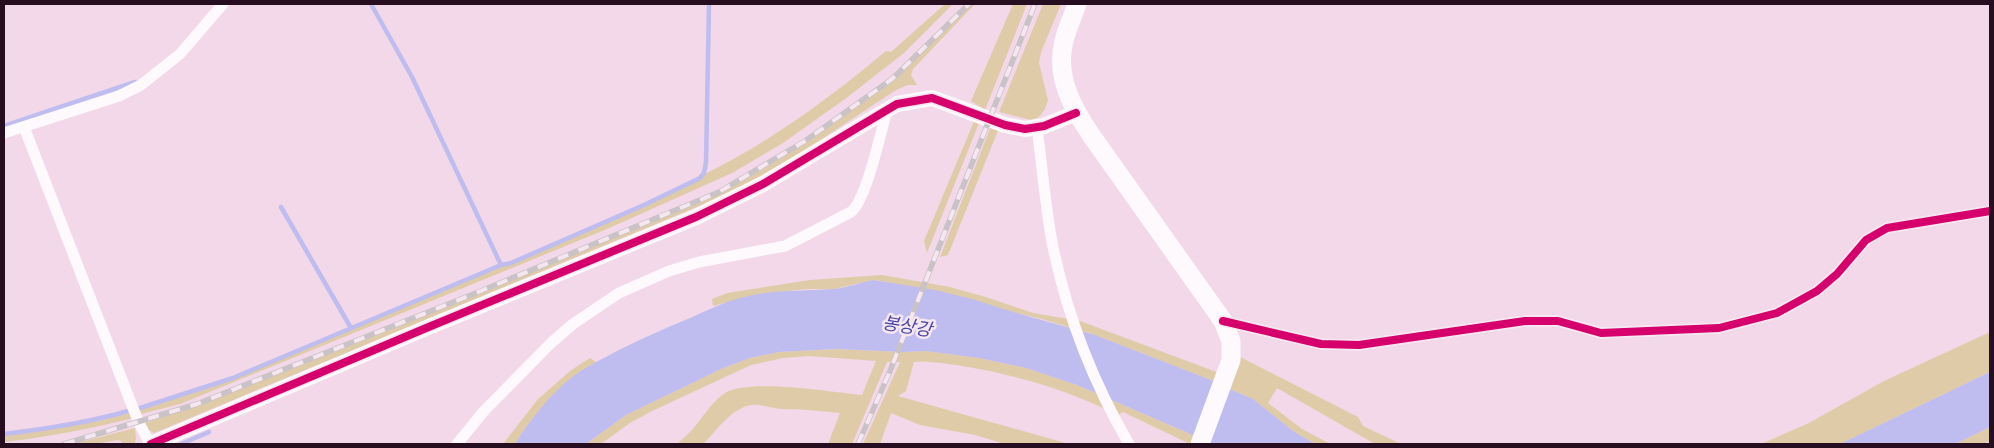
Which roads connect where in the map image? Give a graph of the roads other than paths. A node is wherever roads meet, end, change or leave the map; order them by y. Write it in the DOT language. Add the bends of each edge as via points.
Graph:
graph roads {
  1 [pos="223,4"];
  2 [pos="1077,4"];
  3 [pos="888,107"];
  4 [pos="1076,113"];
  5 [pos="24,127"];
  6 [pos="1038,128"];
  7 [pos="4,134"];
  8 [pos="1990,211"];
  9 [pos="1223,321"];
  10 [pos="151,444"];
  11 [pos="457,444"];
  12 [pos="1130,444"];
  13 [pos="1200,444"];
  1 -- 5 [label="street" via="180,54 141,85 119,96"];
  2 -- 4 [label="main road" via="1061,59 1068,97"];
  3 -- 6 [label="street" via="932,98 1006,125"];
  3 -- 10 [label="street" via="762,184 696,217"];
  3 -- 11 [label="street" via="863,192 851,212 785,246 670,270 619,293 551,343 484,411"];
  4 -- 6 [label="street"];
  4 -- 9 [label="main road"];
  5 -- 7 [label="street"];
  5 -- 10 [label="street" via="136,414"];
  6 -- 12 [label="street" via="1052,239 1064,294 1109,409"];
  8 -- 9 [label="street" via="1887,228 1866,240 1837,274 1817,291 1777,313 1719,328 1601,333 1558,321 1525,321 1358,345 1321,344"];
  9 -- 13 [label="main road" via="1231,341 1231,360"];
}
